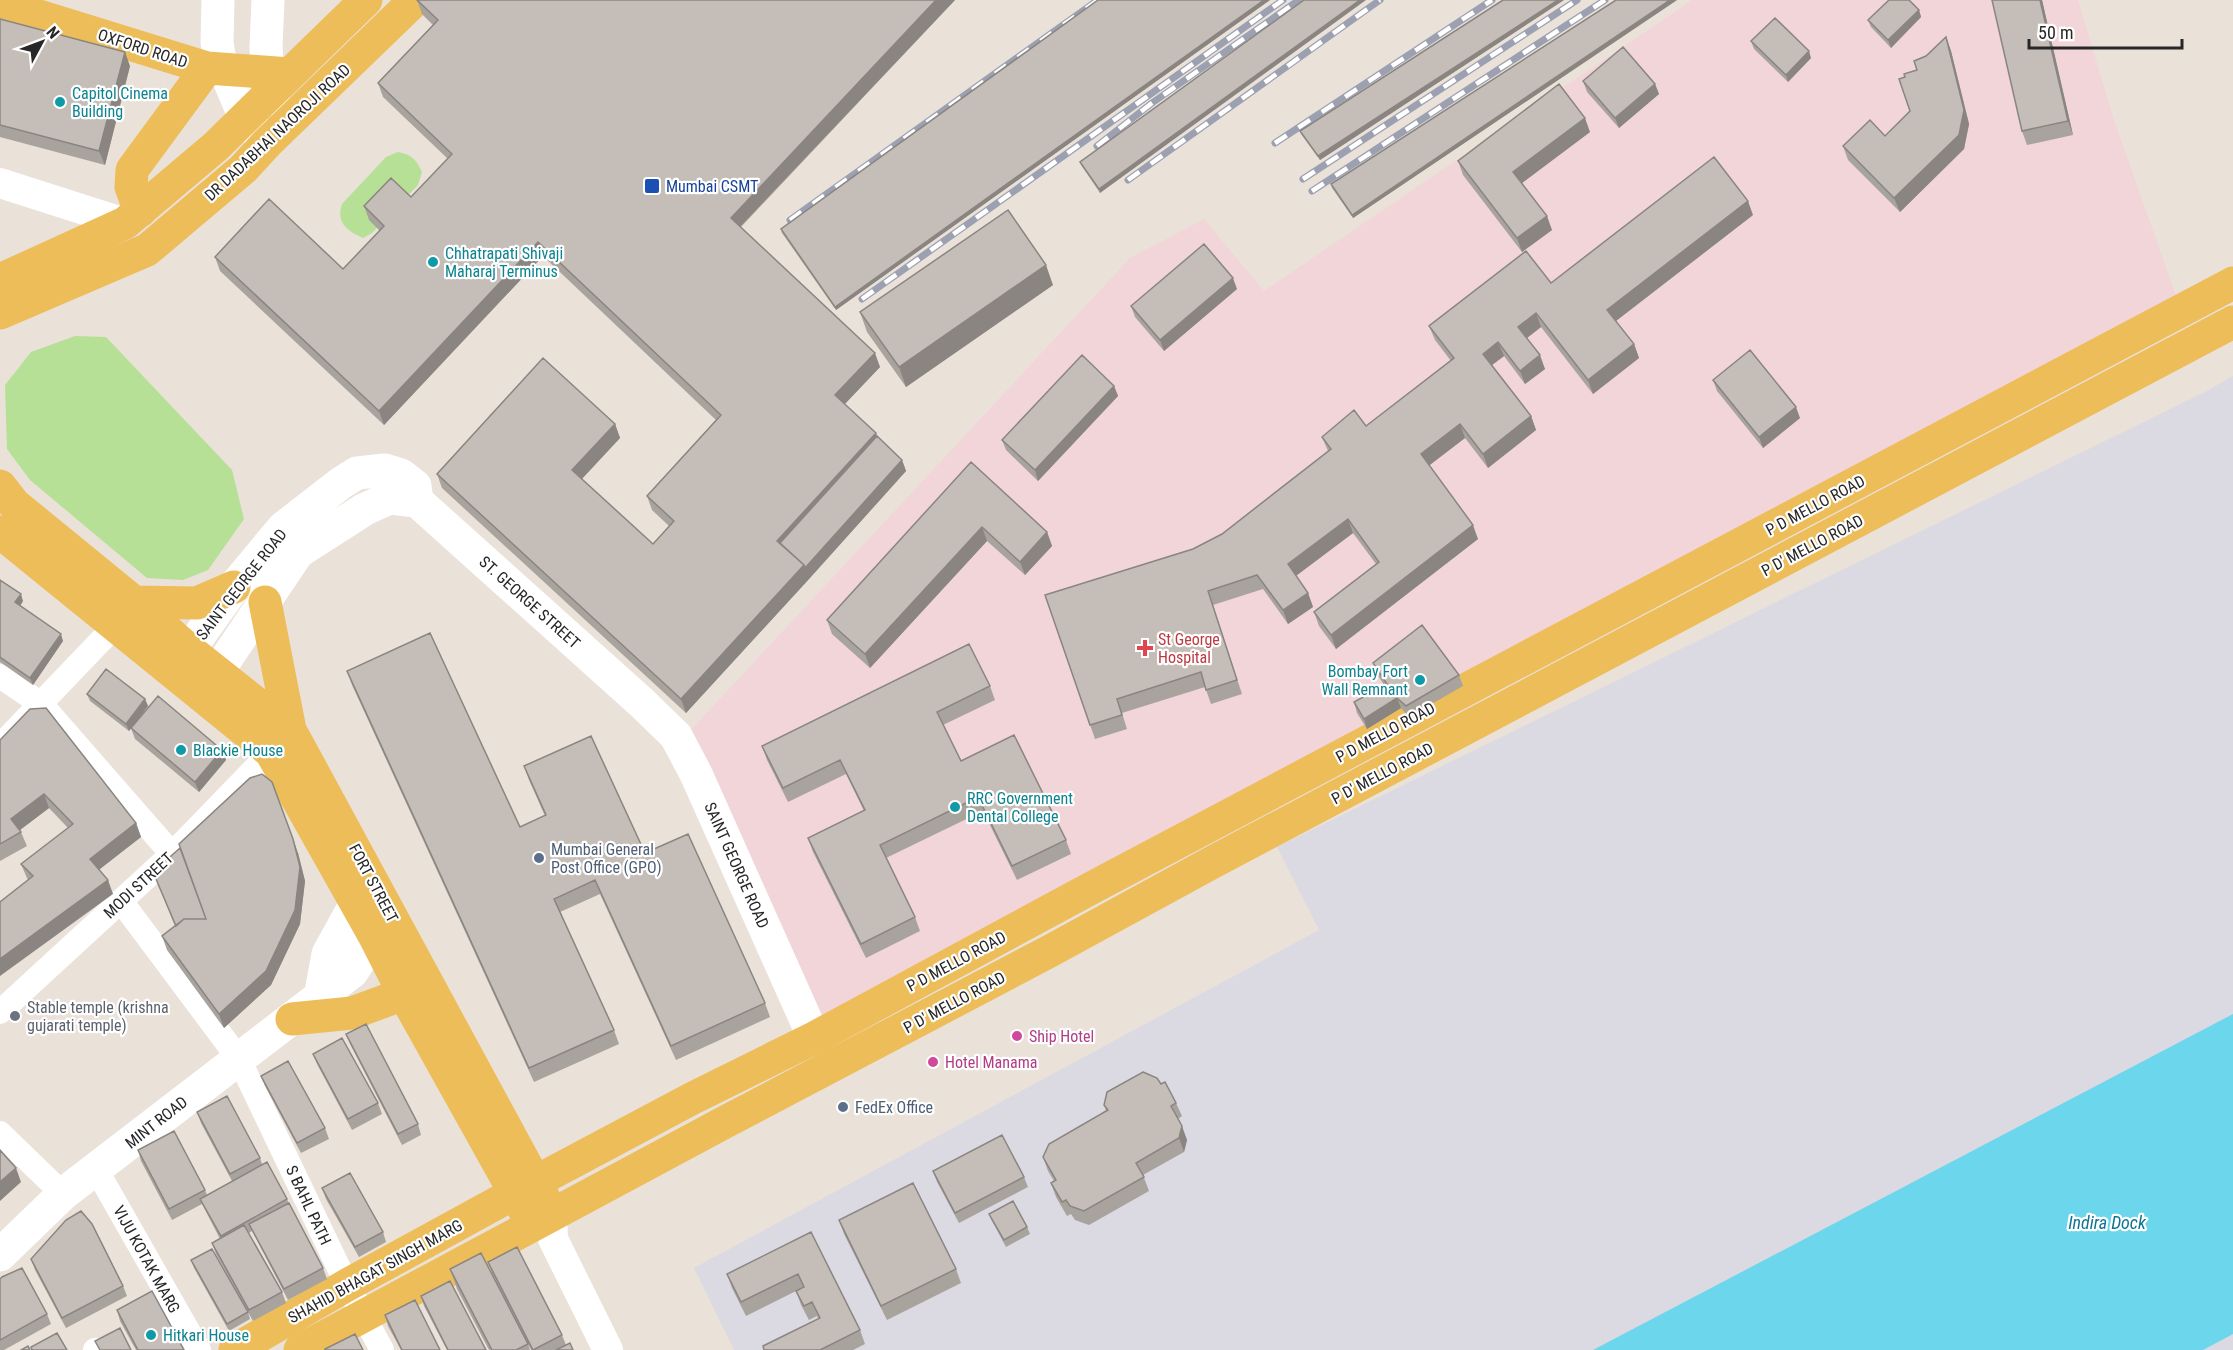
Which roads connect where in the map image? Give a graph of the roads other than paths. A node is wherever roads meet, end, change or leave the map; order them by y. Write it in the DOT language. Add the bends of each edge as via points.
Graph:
graph roads {
  1 [pos="218,0"];
  2 [pos="268,0"];
  3 [pos="366,0"];
  4 [pos="415,0"];
  5 [pos="0,4"];
  6 [pos="215,69"];
  7 [pos="276,81"];
  8 [pos="245,118"];
  9 [pos="291,120"];
  10 [pos="267,143"];
  11 [pos="0,183"];
  12 [pos="133,217"];
  13 [pos="0,280"];
  14 [pos="2233,283"];
  15 [pos="0,313"];
  16 [pos="2233,322"];
  17 [pos="0,486"];
  18 [pos="417,501"];
  19 [pos="0,532"];
  20 [pos="234,587"];
  21 [pos="265,602"];
  22 [pos="125,614"];
  23 [pos="189,650"];
  24 [pos="218,671"];
  25 [pos="0,676"];
  26 [pos="188,684"];
  27 [pos="642,703"];
  28 [pos="41,704"];
  29 [pos="281,741"];
  30 [pos="0,746"];
  31 [pos="171,855"];
  32 [pos="365,895"];
  33 [pos="121,901"];
  34 [pos="383,925"];
  35 [pos="404,994"];
  36 [pos="320,998"];
  37 [pos="1,1008"];
  38 [pos="292,1019"];
  39 [pos="814,1038"];
  40 [pos="239,1059"];
  41 [pos="0,1133"];
  42 [pos="96,1169"];
  43 [pos="526,1187"];
  44 [pos="63,1194"];
  45 [pos="546,1226"];
  46 [pos="0,1255"];
  47 [pos="347,1285"];
  48 [pos="363,1315"];
  49 [pos="198,1350"];
  50 [pos="235,1350"];
  51 [pos="300,1350"];
  52 [pos="382,1350"];
  53 [pos="608,1350"];
  1 -- 6 [label="main road"];
  2 -- 7 [label="main road"];
  3 -- 7 [label="main road, DR DADABHAI NAOROJI ROAD"];
  4 -- 9 [label="main road, DR DADABHAI NAOROJI ROAD"];
  5 -- 6 [label="main road, OXFORD ROAD"];
  6 -- 7 [label="main road, OXFORD ROAD"];
  6 -- 8 [label="main road"];
  6 -- 12 [label="main road" via="132,170"];
  7 -- 8 [label="main road, DR DADABHAI NAOROJI ROAD"];
  7 -- 9 [label="main road"];
  8 -- 10 [label="main road"];
  8 -- 12 [label="main road, DR DADABHAI NAOROJI ROAD"];
  9 -- 10 [label="main road, DR DADABHAI NAOROJI ROAD"];
  10 -- 15 [label="main road, DR DADABHAI NAOROJI ROAD" via="243,169 147,250"];
  11 -- 12 [label="street"];
  12 -- 13 [label="main road, DR DADABHAI NAOROJI ROAD"];
  14 -- 39 [label="main road, P D MELLO ROAD"];
  16 -- 45 [label="main road, P D' MELLO ROAD" via="1223,856"];
  17 -- 22 [label="main road"];
  18 -- 20 [label="main road, SAINT GEORGE ROAD" via="415,486 401,475 385,470 357,473 283,528"];
  18 -- 21 [label="main road, SAINT GEORGE ROAD" via="390,498 365,509 298,552"];
  18 -- 27 [label="main road, ST. GEORGE STREET"];
  19 -- 22 [label="main road"];
  20 -- 22 [label="main road" via="197,603"];
  20 -- 23 [label="main road, SAINT GEORGE ROAD"];
  21 -- 24 [label="main road, SAINT GEORGE ROAD"];
  21 -- 29 [label="main road"];
  22 -- 23 [label="main road, FORT STREET"];
  22 -- 26 [label="main road, FORT STREET"];
  22 -- 28 [label="street"];
  23 -- 24 [label="main road, FORT STREET"];
  23 -- 26 [label="main road, SAINT GEORGE ROAD"];
  24 -- 26 [label="main road"];
  24 -- 29 [label="main road, FORT STREET"];
  25 -- 28 [label="street"];
  26 -- 29 [label="main road, FORT STREET"];
  27 -- 39 [label="main road, SAINT GEORGE ROAD" via="676,736 696,774"];
  28 -- 30 [label="street"];
  28 -- 31 [label="street"];
  29 -- 31 [label="street, MODI STREET"];
  29 -- 32 [label="main road, FORT STREET"];
  31 -- 33 [label="street, MODI STREET"];
  32 -- 34 [label="main road, FORT STREET"];
  32 -- 36 [label="main road" via="328,954"];
  33 -- 37 [label="street, MODI STREET"];
  33 -- 40 [label="street, S BAHL PATH"];
  34 -- 35 [label="main road, FORT STREET"];
  34 -- 36 [label="main road, MINT ROAD" via="352,972"];
  34 -- 43 [label="main road, FORT STREET"];
  35 -- 38 [label="main road" via="352,1013"];
  35 -- 43 [label="main road, FORT STREET"];
  36 -- 38 [label="main road, MINT ROAD"];
  38 -- 40 [label="main road, MINT ROAD"];
  39 -- 43 [label="main road, P D MELLO ROAD"];
  40 -- 42 [label="main road, MINT ROAD"];
  40 -- 47 [label="street, S BAHL PATH"];
  41 -- 44 [label="street"];
  42 -- 44 [label="main road, MINT ROAD"];
  42 -- 49 [label="street, VIJU KOTAK MARG"];
  43 -- 45 [label="main road, FORT STREET"];
  43 -- 47 [label="main road, SHAHID BHAGAT SINGH MARG"];
  44 -- 46 [label="main road, MINT ROAD"];
  45 -- 48 [label="main road, SHAHID BHAGAT SINGH MARG"];
  45 -- 53 [label="street"];
  47 -- 48 [label="street, S BAHL PATH"];
  47 -- 50 [label="main road, SHAHID BHAGAT SINGH MARG"];
  48 -- 51 [label="main road, SHAHID BHAGAT SINGH MARG"];
  48 -- 52 [label="street, S BAHL PATH"];
}
